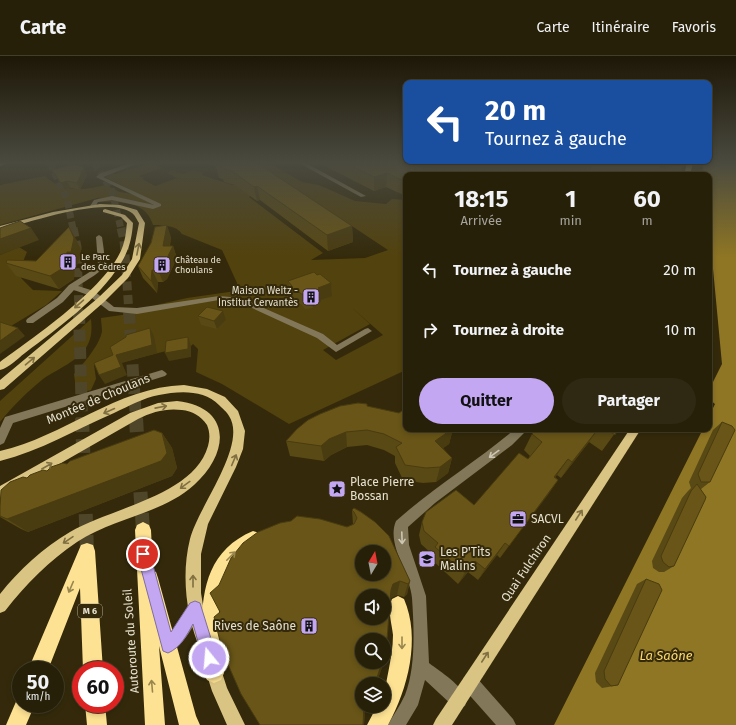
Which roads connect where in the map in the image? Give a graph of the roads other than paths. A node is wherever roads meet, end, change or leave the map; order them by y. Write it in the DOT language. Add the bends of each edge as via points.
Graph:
graph roads {
  1 [pos="135,194"];
  2 [pos="360,194"];
  3 [pos="363,196"];
  4 [pos="93,206"];
  5 [pos="0,228"];
  6 [pos="0,232"];
  7 [pos="99,237"];
  8 [pos="72,287"];
  9 [pos="91,293"];
  10 [pos="101,300"];
  11 [pos="30,321"];
  12 [pos="368,331"];
  13 [pos="0,367"];
  14 [pos="162,374"];
  15 [pos="0,386"];
  16 [pos="521,432"];
  17 [pos="634,432"];
  18 [pos="0,440"];
  19 [pos="0,456"];
  20 [pos="0,492"];
  21 [pos="143,530"];
  22 [pos="265,533"];
  23 [pos="143,554"];
  24 [pos="398,605"];
  25 [pos="0,606"];
  26 [pos="195,608"];
  27 [pos="168,646"];
  28 [pos="42,661"];
  29 [pos="93,661"];
  30 [pos="420,667"];
  31 [pos="214,673"];
  32 [pos="470,683"];
  33 [pos="459,700"];
  34 [pos="21,713"];
  35 [pos="96,713"];
  36 [pos="188,722"];
  37 [pos="16,725"];
  38 [pos="97,725"];
  39 [pos="155,725"];
  40 [pos="236,725"];
  41 [pos="376,725"];
  42 [pos="397,725"];
  43 [pos="442,725"];
  44 [pos="507,725"];
  1 -- 4 [label="street" via="159,205 153,207 112,198 96,201"];
  2 -- 3 [label="street"];
  4 -- 5 [label="main road" via="68,209"];
  10 -- 4 [label="main road, one-way" via="134,264 142,223 138,215 127,209"];
  6 -- 9 [label="main road" via="82,211 108,211 123,216 129,221 130,226 126,248 112,271"];
  7 -- 8 [label="street" via="102,264"];
  8 -- 9 [label="street"];
  8 -- 11 [label="street" via="60,300"];
  9 -- 10 [label="street"];
  9 -- 13 [label="main road, one-way"];
  10 -- 12 [label="street" via="112,309 137,311 219,298 241,300 320,336 336,349"];
  15 -- 10 [label="main road, one-way"];
  14 -- 18 [label="street" via="9,420"];
  16 -- 30 [label="street, one-way" via="418,508 402,525 402,545 419,596"];
  32 -- 17 [label="main road, Quai Fulchiron, one-way"];
  26 -- 19 [label="main road, Montée de Choulans, one-way" via="193,571 199,530 233,463 239,443 238,423 230,408 220,399 188,389 151,393 27,447"];
  20 -- 25 [label="main road, one-way" via="150,409 172,405 188,406 204,415 214,428 215,440 211,455 202,470 188,484 165,497 76,535 41,560"];
  21 -- 23 [label="highway, Autoroute du Soleil"];
  31 -- 22 [label="highway, one-way" via="211,590 230,556 245,543"];
  23 -- 27 [label="highway"];
  39 -- 23 [label="highway, Autoroute du Soleil, one-way"];
  24 -- 41 [label="highway, one-way" via="402,636 399,672 391,696"];
  26 -- 27 [label="street"];
  26 -- 31 [label="main road, Montée de Choulans"];
  27 -- 36 [label="highway"];
  29 -- 28 [label="highway, M 6, one-way" via="87,552"];
  30 -- 33 [label="street" via="439,680"];
  30 -- 42 [label="street" via="412,699"];
  31 -- 40 [label="main road, Montée de Choulans"];
  32 -- 33 [label="main road, Quai Fulchiron"];
  32 -- 44 [label="street"];
  33 -- 43 [label="main road, Quai Fulchiron"];
  34 -- 37 [label="highway"];
  35 -- 38 [label="highway"];
}
